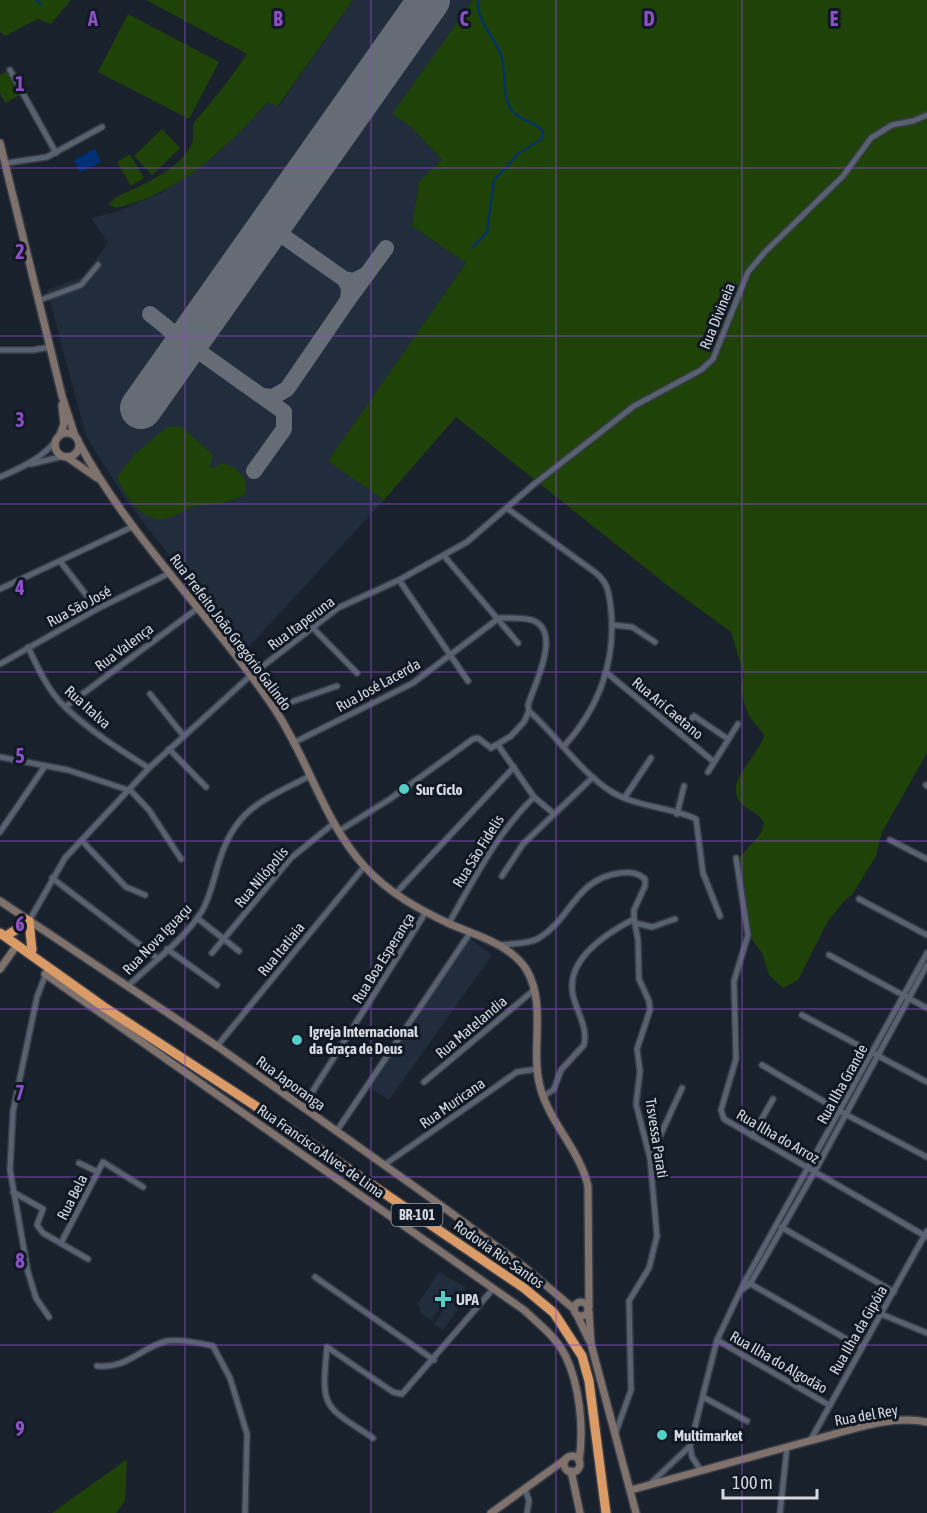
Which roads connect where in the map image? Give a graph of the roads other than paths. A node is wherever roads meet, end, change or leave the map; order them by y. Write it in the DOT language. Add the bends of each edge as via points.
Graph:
graph roads {
  1 [pos="10,70"];
  2 [pos="927,114"];
  3 [pos="102,127"];
  4 [pos="0,143"];
  5 [pos="56,153"];
  6 [pos="7,164"];
  7 [pos="98,265"];
  8 [pos="40,300"];
  9 [pos="50,347"];
  10 [pos="0,350"];
  11 [pos="62,396"];
  12 [pos="59,437"];
  13 [pos="77,440"];
  14 [pos="66,457"];
  15 [pos="26,465"];
  16 [pos="0,477"];
  17 [pos="99,479"];
  18 [pos="508,509"];
  19 [pos="134,526"];
  20 [pos="445,557"];
  21 [pos="60,561"];
  22 [pos="171,573"];
  23 [pos="399,580"];
  24 [pos="0,589"];
  25 [pos="198,608"];
  26 [pos="97,609"];
  27 [pos="499,618"];
  28 [pos="613,625"];
  29 [pos="312,627"];
  30 [pos="655,642"];
  31 [pos="518,643"];
  32 [pos="28,647"];
  33 [pos="451,653"];
  34 [pos="0,664"];
  35 [pos="357,673"];
  36 [pos="607,673"];
  37 [pos="250,676"];
  38 [pos="468,681"];
  39 [pos="337,686"];
  40 [pos="150,694"];
  41 [pos="65,707"];
  42 [pos="274,708"];
  43 [pos="529,711"];
  44 [pos="738,724"];
  45 [pos="679,733"];
  46 [pos="183,735"];
  47 [pos="728,739"];
  48 [pos="294,743"];
  49 [pos="498,745"];
  50 [pos="564,746"];
  51 [pos="169,749"];
  52 [pos="0,757"];
  53 [pos="651,758"];
  54 [pos="713,761"];
  55 [pos="45,766"];
  56 [pos="514,767"];
  57 [pos="149,768"];
  58 [pos="708,772"];
  59 [pos="310,776"];
  60 [pos="593,777"];
  61 [pos="684,786"];
  62 [pos="206,787"];
  63 [pos="130,791"];
  64 [pos="534,797"];
  65 [pos="625,797"];
  66 [pos="553,813"];
  67 [pos="677,814"];
  68 [pos="334,823"];
  69 [pos="339,831"];
  70 [pos="0,832"];
  71 [pos="891,840"];
  72 [pos="82,841"];
  73 [pos="736,858"];
  74 [pos="927,859"];
  75 [pos="181,860"];
  76 [pos="364,867"];
  77 [pos="502,876"];
  78 [pos="52,878"];
  79 [pos="395,894"];
  80 [pos="146,895"];
  81 [pos="859,899"];
  82 [pos="0,901"];
  83 [pos="426,912"];
  84 [pos="720,916"];
  85 [pos="197,918"];
  86 [pos="675,919"];
  87 [pos="27,920"];
  88 [pos="634,921"];
  89 [pos="448,923"];
  90 [pos="0,927"];
  91 [pos="38,928"];
  92 [pos="5,933"];
  93 [pos="470,933"];
  94 [pos="30,934"];
  95 [pos="927,935"];
  96 [pos="224,939"];
  97 [pos="498,945"];
  98 [pos="15,948"];
  99 [pos="167,949"];
  100 [pos="239,951"];
  101 [pos="30,952"];
  102 [pos="212,953"];
  103 [pos="927,953"];
  104 [pos="829,955"];
  105 [pos="157,958"];
  106 [pos="927,965"];
  107 [pos="0,969"];
  108 [pos="47,972"];
  109 [pos="217,985"];
  110 [pos="128,986"];
  111 [pos="534,990"];
  112 [pos="907,998"];
  113 [pos="927,1008"];
  114 [pos="112,1010"];
  115 [pos="802,1015"];
  116 [pos="217,1046"];
  117 [pos="876,1054"];
  118 [pos="762,1065"];
  119 [pos="538,1069"];
  120 [pos="424,1082"];
  121 [pos="927,1082"];
  122 [pos="682,1088"];
  123 [pos="543,1097"];
  124 [pos="773,1099"];
  125 [pos="303,1107"];
  126 [pos="842,1112"];
  127 [pos="336,1131"];
  128 [pos="752,1136"];
  129 [pos="927,1157"];
  130 [pos="650,1158"];
  131 [pos="79,1163"];
  132 [pos="384,1165"];
  133 [pos="812,1170"];
  134 [pos="98,1172"];
  135 [pos="143,1187"];
  136 [pos="13,1191"];
  137 [pos="780,1226"];
  138 [pos="926,1235"];
  139 [pos="62,1243"];
  140 [pos="88,1259"];
  141 [pos="315,1277"];
  142 [pos="747,1282"];
  143 [pos="493,1289"];
  144 [pos="588,1291"];
  145 [pos="894,1292"];
  146 [pos="577,1307"];
  147 [pos="589,1310"];
  148 [pos="881,1314"];
  149 [pos="49,1317"];
  150 [pos="927,1333"];
  151 [pos="717,1340"];
  152 [pos="591,1344"];
  153 [pos="862,1348"];
  154 [pos="434,1360"];
  155 [pos="97,1366"];
  156 [pos="703,1397"];
  157 [pos="829,1405"];
  158 [pos="747,1421"];
  159 [pos="927,1422"];
  160 [pos="616,1432"];
  161 [pos="581,1435"];
  162 [pos="373,1438"];
  163 [pos="810,1441"];
  164 [pos="690,1446"];
  165 [pos="787,1447"];
  166 [pos="567,1458"];
  167 [pos="579,1464"];
  168 [pos="700,1469"];
  169 [pos="569,1471"];
  170 [pos="542,1476"];
  171 [pos="648,1485"];
  172 [pos="525,1488"];
  173 [pos="631,1490"];
  174 [pos="579,1503"];
  175 [pos="245,1513"];
  176 [pos="491,1513"];
  177 [pos="527,1513"];
  178 [pos="580,1513"];
  179 [pos="608,1513"];
  180 [pos="636,1513"];
  181 [pos="780,1513"];
  1 -- 5 [label="street"];
  2 -- 18 [label="street, Rua Divineia" via="892,125 871,138 843,176 765,252 748,272 713,359 687,380 634,406"];
  3 -- 5 [label="street"];
  4 -- 6 [label="main road, Rua Prefeito João Gregório Galindo"];
  5 -- 6 [label="street"];
  6 -- 8 [label="main road, Rua Prefeito João Gregório Galindo"];
  7 -- 8 [label="street" via="81,285"];
  8 -- 9 [label="main road, Rua Prefeito João Gregório Galindo"];
  9 -- 10 [label="street"];
  9 -- 11 [label="main road, Rua Prefeito João Gregório Galindo"];
  11 -- 12 [label="main road, Rua Prefeito João Gregório Galindo" via="64,424"];
  11 -- 13 [label="main road, Rua Prefeito João Gregório Galindo"];
  12 -- 13 [label="main road" via="68,433"];
  12 -- 14 [label="main road, Rua Prefeito João Gregório Galindo" via="57,451"];
  12 -- 15 [label="street"];
  13 -- 14 [label="main road" via="76,453"];
  13 -- 17 [label="main road, Rua Prefeito João Gregório Galindo"];
  14 -- 15 [label="street"];
  14 -- 17 [label="main road, Rua Prefeito João Gregório Galindo"];
  15 -- 16 [label="street"];
  17 -- 19 [label="main road, Rua Prefeito João Gregório Galindo"];
  18 -- 20 [label="street, Rua Itaperuna"];
  18 -- 28 [label="street" via="602,578 609,586"];
  19 -- 21 [label="street"];
  19 -- 22 [label="main road, Rua Prefeito João Gregório Galindo"];
  20 -- 23 [label="street, Rua Itaperuna"];
  20 -- 27 [label="street"];
  21 -- 24 [label="street"];
  21 -- 26 [label="street"];
  22 -- 25 [label="main road, Rua Prefeito João Gregório Galindo"];
  22 -- 26 [label="street, Rua São José"];
  23 -- 29 [label="street, Rua Itaperuna" via="338,608"];
  23 -- 33 [label="street"];
  25 -- 37 [label="main road, Rua Prefeito João Gregório Galindo"];
  25 -- 41 [label="street, Rua Valença"];
  26 -- 32 [label="street, Rua São José"];
  27 -- 31 [label="street"];
  27 -- 33 [label="street, Rua José Lacerda"];
  27 -- 43 [label="street" via="533,620 546,639"];
  28 -- 30 [label="street" via="632,627"];
  28 -- 36 [label="street"];
  29 -- 35 [label="street"];
  29 -- 37 [label="street, Rua Itaperuna"];
  32 -- 34 [label="street, Rua São José"];
  32 -- 41 [label="street, Rua Italva"];
  33 -- 38 [label="street"];
  33 -- 48 [label="street, Rua José Lacerda" via="413,683"];
  36 -- 45 [label="street, Rua Ari Caetano"];
  36 -- 50 [label="street" via="582,723"];
  37 -- 42 [label="main road, Rua Prefeito João Gregório Galindo"];
  37 -- 46 [label="street, Rua Itaperuna"];
  39 -- 42 [label="street"];
  40 -- 46 [label="street"];
  41 -- 57 [label="street, Rua Italva"];
  42 -- 48 [label="main road, Rua Prefeito João Gregório Galindo"];
  43 -- 49 [label="street" via="517,730"];
  43 -- 50 [label="street"];
  44 -- 47 [label="street"];
  45 -- 47 [label="street" via="694,716"];
  45 -- 54 [label="street, Rua Ari Caetano"];
  46 -- 51 [label="street, Rua Itaperuna"];
  47 -- 54 [label="street"];
  48 -- 59 [label="main road, Rua Prefeito João Gregório Galindo"];
  49 -- 56 [label="street"];
  49 -- 69 [label="street" via="490,748 478,738 473,739 390,800"];
  50 -- 60 [label="street"];
  51 -- 57 [label="street, Rua Itaperuna"];
  51 -- 62 [label="street"];
  52 -- 55 [label="street"];
  53 -- 65 [label="street"];
  54 -- 58 [label="street"];
  55 -- 63 [label="street"];
  55 -- 70 [label="street"];
  56 -- 64 [label="street"];
  56 -- 79 [label="street"];
  57 -- 63 [label="street, Rua Itaperuna"];
  59 -- 68 [label="main road, Rua Prefeito João Gregório Galindo"];
  59 -- 85 [label="street, Rua Nova Iguaçu" via="251,809 237,822 224,845 207,901"];
  60 -- 65 [label="street"];
  60 -- 66 [label="street"];
  61 -- 67 [label="street"];
  63 -- 72 [label="street, Rua Itaperuna"];
  63 -- 75 [label="street" via="149,810"];
  64 -- 66 [label="street"];
  64 -- 89 [label="street, Rua São Fidelis" via="513,817 495,843"];
  65 -- 67 [label="street"];
  66 -- 77 [label="street" via="523,844"];
  67 -- 84 [label="street" via="692,817 698,823 703,873"];
  68 -- 69 [label="main road, Rua Prefeito João Gregório Galindo"];
  68 -- 96 [label="street, Rua Nilópolis" via="291,858"];
  69 -- 76 [label="main road, Rua Prefeito João Gregório Galindo"];
  71 -- 74 [label="street"];
  72 -- 78 [label="street, Rua Itaperuna"];
  72 -- 80 [label="street" via="126,887"];
  73 -- 128 [label="street, Rua Ilha do Arroz" via="748,935 734,981 736,1059 721,1110 730,1124"];
  76 -- 79 [label="main road, Rua Prefeito João Gregório Galindo"];
  76 -- 116 [label="street, Rua Itatiaia"];
  78 -- 87 [label="street, Rua Itaperuna"];
  78 -- 105 [label="street"];
  79 -- 83 [label="main road, Rua Prefeito João Gregório Galindo"];
  81 -- 95 [label="street"];
  82 -- 87 [label="main road, Rua Japoranga"];
  83 -- 89 [label="main road, Rua Prefeito João Gregório Galindo"];
  83 -- 125 [label="street, Rua Boa Esperança"];
  85 -- 96 [label="street"];
  85 -- 99 [label="street, Rua Nova Iguaçu"];
  86 -- 88 [label="street" via="652,927"];
  87 -- 91 [label="main road, Rua Japoranga"];
  87 -- 92 [label="highway"];
  87 -- 94 [label="highway"];
  88 -- 97 [label="street, Trsvessa Parati" via="645,879 631,872 608,875 580,891 548,932 536,940"];
  88 -- 123 [label="street" via="603,936 585,955 572,994 584,1028 584,1045 561,1070 554,1089"];
  88 -- 130 [label="street, Trsvessa Parati" via="639,979 650,1010 638,1049 636,1104"];
  89 -- 93 [label="main road, Rua Prefeito João Gregório Galindo"];
  90 -- 92 [label="highway, Rodovia Rio-Santos / BR-101"];
  91 -- 94 [label="highway"];
  91 -- 110 [label="main road, Rua Japoranga"];
  92 -- 98 [label="highway, Rodovia Rio-Santos / BR-101"];
  92 -- 101 [label="highway, Rodovia Rio-Santos / BR-101"];
  93 -- 97 [label="main road, Rua Prefeito João Gregório Galindo"];
  93 -- 127 [label="street"];
  94 -- 101 [label="highway"];
  96 -- 100 [label="street"];
  96 -- 102 [label="street, Rua Nilópolis"];
  97 -- 111 [label="main road, Rua Prefeito João Gregório Galindo" via="520,962"];
  98 -- 101 [label="highway, Rodovia Rio-Santos / BR-101"];
  98 -- 107 [label="main road"];
  99 -- 105 [label="street, Rua Nova Iguaçu"];
  99 -- 109 [label="street"];
  101 -- 108 [label="highway, Rodovia Rio-Santos"];
  101 -- 114 [label="highway, Rodovia Rio-Santos / BR-101"];
  103 -- 112 [label="street, Rua Ilha Grande"];
  104 -- 112 [label="street"];
  105 -- 110 [label="street, Rua Nova Iguaçu"];
  106 -- 112 [label="street, Rua Ilha Grande"];
  108 -- 114 [label="highway, Rodovia Rio-Santos / BR-101"];
  108 -- 136 [label="street" via="13,1111 9,1170"];
  108 -- 143 [label="main road, Rua Francisco Alves de Lima"];
  110 -- 116 [label="main road, Rua Japoranga"];
  111 -- 119 [label="main road, Rua Prefeito João Gregório Galindo"];
  111 -- 120 [label="street, Rua Matelandia"];
  112 -- 113 [label="street"];
  112 -- 117 [label="street, Rua Ilha Grande"];
  114 -- 179 [label="highway, Rodovia Rio-Santos / BR-101" via="515,1282 554,1313 585,1364"];
  115 -- 117 [label="street"];
  116 -- 125 [label="main road, Rua Japoranga"];
  117 -- 121 [label="street"];
  117 -- 126 [label="street, Rua Ilha Grande"];
  118 -- 126 [label="street"];
  119 -- 123 [label="main road, Rua Prefeito João Gregório Galindo"];
  119 -- 132 [label="street, Rua Muricana" via="517,1072"];
  122 -- 130 [label="street"];
  123 -- 144 [label="main road, Rua Prefeito João Gregório Galindo" via="583,1169 588,1186"];
  124 -- 128 [label="street"];
  125 -- 127 [label="main road, Rua Japoranga"];
  126 -- 129 [label="street"];
  126 -- 133 [label="street, Rua Ilha Grande"];
  127 -- 132 [label="main road, Rua Japoranga"];
  128 -- 133 [label="street, Rua Ilha do Arroz"];
  130 -- 160 [label="street, Trsvessa Parati" via="656,1243 648,1268 629,1301 631,1390"];
  131 -- 134 [label="street"];
  132 -- 146 [label="main road, Rua Japoranga" via="523,1266 558,1299"];
  133 -- 137 [label="street, Rua Ilha Grande"];
  133 -- 138 [label="street, Rua Ilha do Arroz"];
  134 -- 135 [label="street, Rua Bela" via="103,1162"];
  134 -- 139 [label="street, Rua Bela"];
  136 -- 139 [label="street" via="43,1209 37,1225"];
  136 -- 149 [label="street" via="28,1272 36,1298"];
  137 -- 142 [label="street, Rua Ilha Grande"];
  137 -- 145 [label="street"];
  138 -- 145 [label="street, Rua Ilha da Gipóia"];
  139 -- 140 [label="street"];
  141 -- 154 [label="street"];
  142 -- 151 [label="street, Rua Ilha Grande"];
  142 -- 153 [label="street"];
  143 -- 154 [label="street"];
  143 -- 161 [label="main road, Rua Francisco Alves de Lima" via="524,1310 565,1355 573,1379"];
  144 -- 146 [label="main road"];
  144 -- 147 [label="main road, Rua Prefeito João Gregório Galindo"];
  145 -- 148 [label="street, Rua Ilha da Gipóia"];
  146 -- 147 [label="main road"];
  146 -- 147 [label="main road" via="584,1317"];
  146 -- 152 [label="main road"];
  147 -- 152 [label="main road, Rua Prefeito João Gregório Galindo"];
  148 -- 150 [label="street"];
  148 -- 153 [label="street, Rua Ilha da Gipóia"];
  151 -- 156 [label="street, Rua Ilha Grande"];
  151 -- 157 [label="street, Rua Ilha do Algodão"];
  152 -- 160 [label="main road, Rua Prefeito João Gregório Galindo"];
  153 -- 157 [label="street, Rua Ilha da Gipóia"];
  154 -- 162 [label="street" via="406,1392 398,1394 327,1347 326,1399 333,1412"];
  155 -- 175 [label="street" via="109,1367 130,1360 167,1341 213,1346 227,1370 247,1434"];
  156 -- 158 [label="street"];
  156 -- 164 [label="street, Rua Ilha Grande"];
  157 -- 163 [label="street, Rua Ilha da Gipóia"];
  159 -- 163 [label="main road, Rua del Rey" via="889,1422"];
  160 -- 173 [label="main road, Rua Prefeito João Gregório Galindo"];
  161 -- 166 [label="main road"];
  161 -- 167 [label="main road, Rua Francisco Alves de Lima"];
  163 -- 165 [label="main road, Rua del Rey"];
  164 -- 168 [label="street"];
  164 -- 171 [label="street"];
  165 -- 168 [label="main road, Rua del Rey"];
  165 -- 181 [label="street"];
  166 -- 167 [label="main road" via="574,1456"];
  166 -- 169 [label="main road" via="565,1466"];
  166 -- 170 [label="main road"];
  167 -- 169 [label="main road"];
  167 -- 174 [label="main road, Rua Francisco Alves de Lima"];
  168 -- 171 [label="main road, Rua del Rey"];
  169 -- 170 [label="main road"];
  169 -- 174 [label="main road"];
  170 -- 172 [label="main road"];
  171 -- 173 [label="main road, Rua del Rey"];
  172 -- 176 [label="main road"];
  172 -- 177 [label="street"];
  173 -- 180 [label="main road, Rua Prefeito João Gregório Galindo"];
  174 -- 178 [label="main road"];
}
